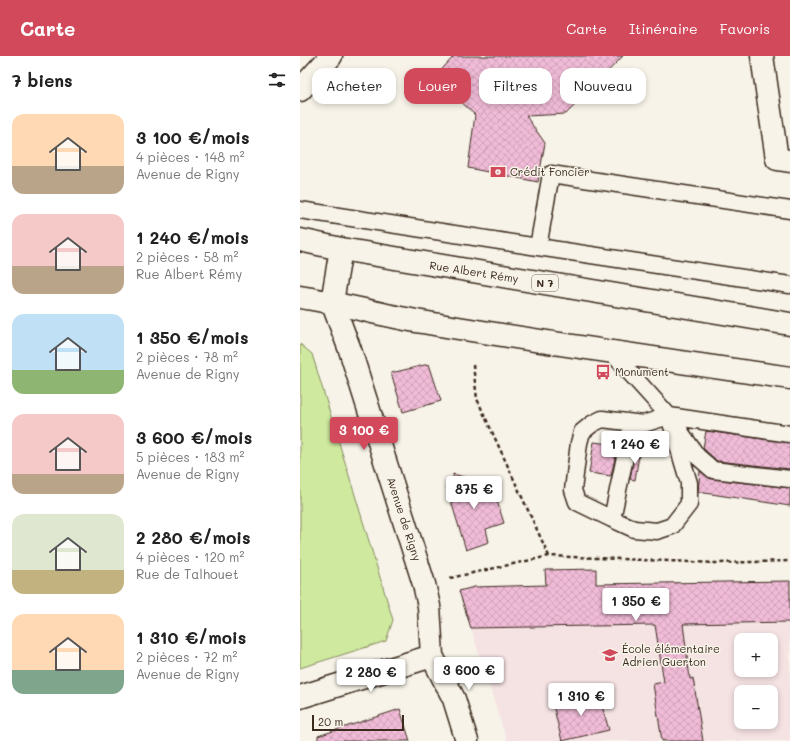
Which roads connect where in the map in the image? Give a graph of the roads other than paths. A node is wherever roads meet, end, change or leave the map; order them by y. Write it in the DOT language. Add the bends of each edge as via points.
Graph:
graph roads {
  1 [pos="331,56"];
  2 [pos="762,56"];
  3 [pos="300,90"];
  4 [pos="790,161"];
  5 [pos="300,210"];
  6 [pos="790,210"];
  7 [pos="300,240"];
  8 [pos="538,247"];
  9 [pos="341,249"];
  10 [pos="790,285"];
  11 [pos="300,297"];
  12 [pos="332,302"];
  13 [pos="790,324"];
  14 [pos="612,353"];
  15 [pos="790,378"];
  16 [pos="669,416"];
  17 [pos="643,424"];
  18 [pos="790,434"];
  19 [pos="790,479"];
  20 [pos="612,519"];
  21 [pos="432,656"];
  22 [pos="300,697"];
  23 [pos="467,741"];
  1 -- 3 [label="main road"];
  2 -- 4 [label="main road" via="777,159"];
  5 -- 8 [label="lane"];
  6 -- 8 [label="lane" via="550,174"];
  7 -- 9 [label="main road, Rue Albert Rémy / N 7"];
  8 -- 10 [label="lane"];
  9 -- 12 [label="main road, Avenue de Rigny"];
  9 -- 13 [label="main road, Rue Albert Rémy / N 7"];
  11 -- 12 [label="main road"];
  12 -- 14 [label="main road" via="414,320"];
  12 -- 21 [label="main road, Avenue de Rigny" via="424,584 429,606"];
  14 -- 15 [label="main road"];
  14 -- 16 [label="lane"];
  16 -- 17 [label="lane"];
  16 -- 18 [label="lane"];
  16 -- 19 [label="lane" via="697,456 713,470"];
  16 -- 20 [label="lane" via="689,483 689,504 672,526 657,531 634,529"];
  17 -- 20 [label="lane" via="630,433"];
  17 -- 20 [label="lane" via="602,419 582,432 573,490 577,502"];
  21 -- 22 [label="main road"];
  21 -- 23 [label="main road, Avenue de Rigny" via="454,699"];
}
